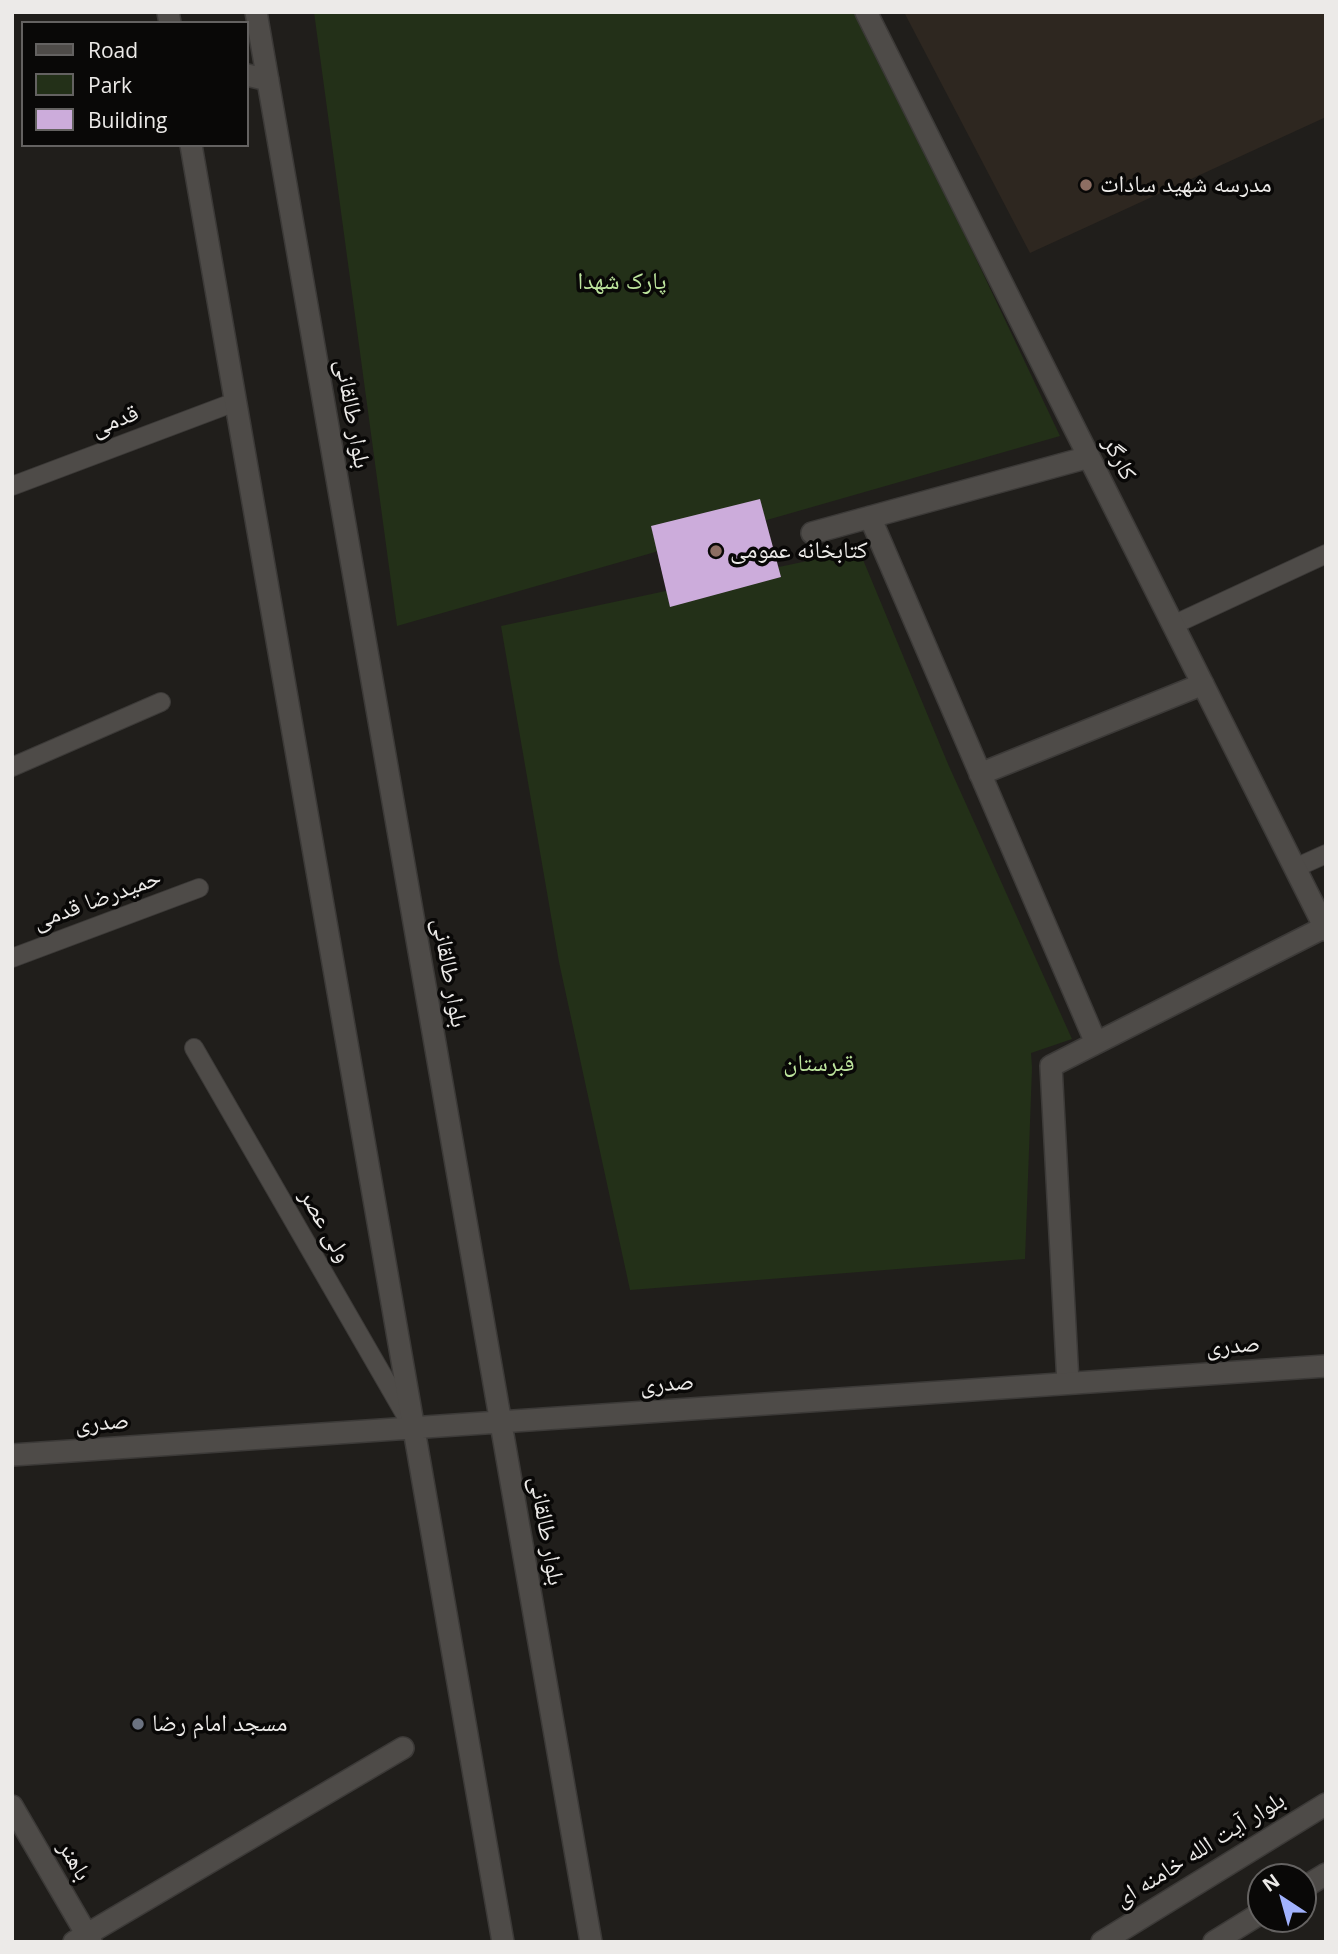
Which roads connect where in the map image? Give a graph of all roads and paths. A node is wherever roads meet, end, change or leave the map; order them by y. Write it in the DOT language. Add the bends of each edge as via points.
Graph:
graph roads {
  1 [pos="256,12"];
  2 [pos="866,12"];
  3 [pos="257,78"];
  4 [pos="191,147"];
  5 [pos="235,402"];
  6 [pos="1089,457"];
  7 [pos="12,486"];
  8 [pos="870,517"];
  9 [pos="812,533"];
  10 [pos="1326,554"];
  11 [pos="1173,625"];
  12 [pos="1203,684"];
  13 [pos="161,702"];
  14 [pos="12,767"];
  15 [pos="980,774"];
  16 [pos="1326,854"];
  17 [pos="1295,868"];
  18 [pos="200,888"];
  19 [pos="1325,929"];
  20 [pos="12,958"];
  21 [pos="1096,1043"];
  22 [pos="194,1048"];
  23 [pos="1326,1366"];
  24 [pos="1068,1383"];
  25 [pos="500,1422"];
  26 [pos="414,1428"];
  27 [pos="12,1455"];
  28 [pos="403,1748"];
  29 [pos="1326,1804"];
  30 [pos="12,1806"];
  31 [pos="1247,1923"];
  32 [pos="84,1939"];
  33 [pos="1224,1939"];
  34 [pos="503,1942"];
  35 [pos="591,1942"];
  36 [pos="1102,1942"];
  1 -- 3 [label="street, بلوار طالقانی"];
  2 -- 6 [label="street, کارگر"];
  3 -- 25 [label="street, بلوار طالقانی"];
  4 -- 5 [label="street"];
  5 -- 7 [label="lane, قدمی"];
  5 -- 26 [label="street"];
  6 -- 8 [label="street"];
  6 -- 11 [label="street, کارگر"];
  8 -- 9 [label="street"];
  8 -- 15 [label="street"];
  10 -- 11 [label="lane"];
  11 -- 12 [label="street, کارگر"];
  12 -- 15 [label="street"];
  12 -- 17 [label="street, کارگر"];
  13 -- 14 [label="lane"];
  15 -- 21 [label="street"];
  16 -- 17 [label="lane"];
  17 -- 19 [label="street, کارگر"];
  18 -- 20 [label="lane, حمیدرضا قدمی"];
  19 -- 21 [label="street"];
  21 -- 24 [label="street" via="1051,1066"];
  22 -- 26 [label="lane, ولی عصر"];
  23 -- 24 [label="street, صدری"];
  24 -- 25 [label="street, صدری"];
  25 -- 26 [label="street, صدری"];
  25 -- 35 [label="street, بلوار طالقانی"];
  26 -- 27 [label="street, صدری"];
  26 -- 34 [label="street"];
  28 -- 32 [label="street"];
  29 -- 36 [label="street, بلوار آیت الله خامنه ای"];
  30 -- 32 [label="street, باهنر"];
  31 -- 33 [label="street"];
}
